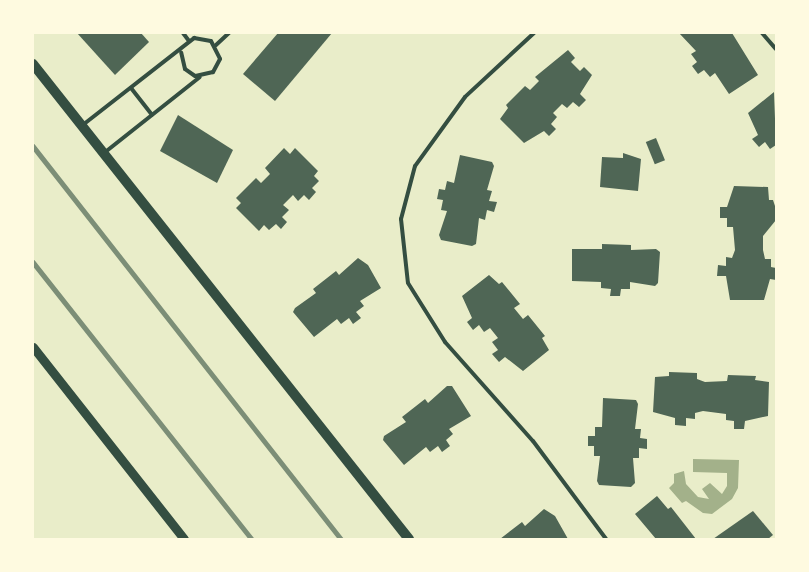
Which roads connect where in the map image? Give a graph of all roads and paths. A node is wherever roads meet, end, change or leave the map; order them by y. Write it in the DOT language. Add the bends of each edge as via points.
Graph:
graph roads {
  1 [pos="183,33"];
  2 [pos="229,33"];
  3 [pos="534,33"];
  4 [pos="762,33"];
  5 [pos="189,41"];
  6 [pos="216,45"];
  7 [pos="776,49"];
  8 [pos="181,52"];
  9 [pos="33,64"];
  10 [pos="201,76"];
  11 [pos="131,88"];
  12 [pos="153,115"];
  13 [pos="82,126"];
  14 [pos="104,153"];
  15 [pos="33,346"];
  16 [pos="184,539"];
  17 [pos="409,539"];
  18 [pos="606,539"];
  1 -- 5 [label="lane"];
  2 -- 6 [label="lane"];
  3 -- 18 [label="lane" via="465,98 415,166 401,219 408,283 446,342 533,441"];
  4 -- 7 [label="lane"];
  5 -- 6 [label="lane" via="206,38"];
  5 -- 8 [label="lane"];
  6 -- 10 [label="lane" via="219,64 213,72"];
  8 -- 10 [label="lane" via="185,69"];
  8 -- 11 [label="lane"];
  9 -- 13 [label="main road"];
  10 -- 12 [label="lane"];
  11 -- 12 [label="lane"];
  11 -- 13 [label="lane"];
  12 -- 14 [label="lane"];
  13 -- 14 [label="main road"];
  14 -- 17 [label="main road"];
  15 -- 16 [label="street"];
}
